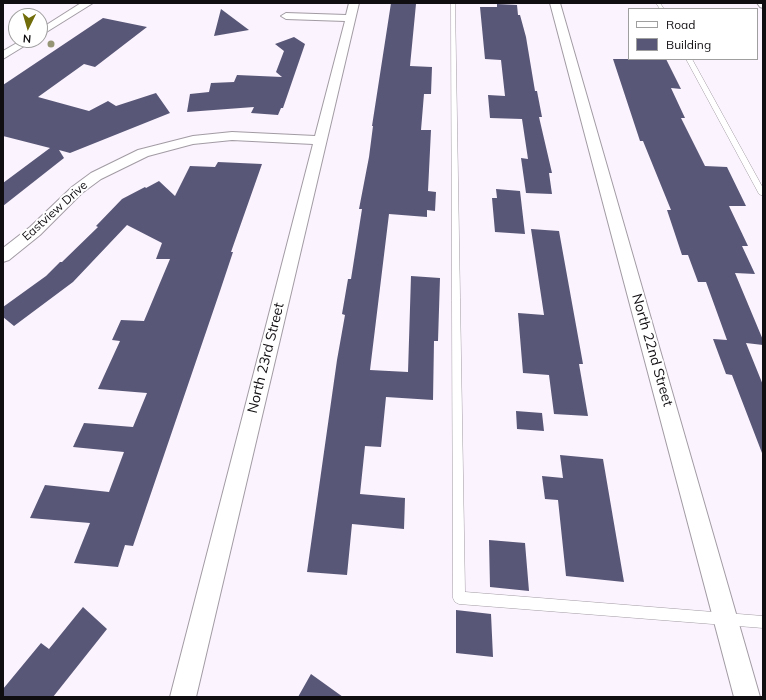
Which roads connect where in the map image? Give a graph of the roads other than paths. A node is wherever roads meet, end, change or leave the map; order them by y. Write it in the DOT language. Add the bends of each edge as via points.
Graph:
graph roads {
  1 [pos="88,3"];
  2 [pos="453,3"];
  3 [pos="555,3"];
  4 [pos="352,11"];
  5 [pos="286,16"];
  6 [pos="48,28"];
  7 [pos="16,48"];
  8 [pos="3,56"];
  9 [pos="690,60"];
  10 [pos="320,140"];
  11 [pos="763,194"];
  12 [pos="3,256"];
  13 [pos="726,619"];
  14 [pos="763,622"];
  15 [pos="184,697"];
  16 [pos="747,697"];
  1 -- 6 [label="street"];
  2 -- 13 [label="lane" via="459,598"];
  3 -- 13 [label="street, North 22nd Street"];
  4 -- 5 [label="street, North 23rd Street"];
  4 -- 10 [label="street, North 23rd Street"];
  7 -- 8 [label="street"];
  9 -- 11 [label="lane"];
  10 -- 12 [label="street, Eastview Drive" via="232,136 193,140 143,154 96,176"];
  10 -- 15 [label="street, North 23rd Street"];
  13 -- 14 [label="lane"];
  13 -- 16 [label="street, North 22nd Street"];
}
